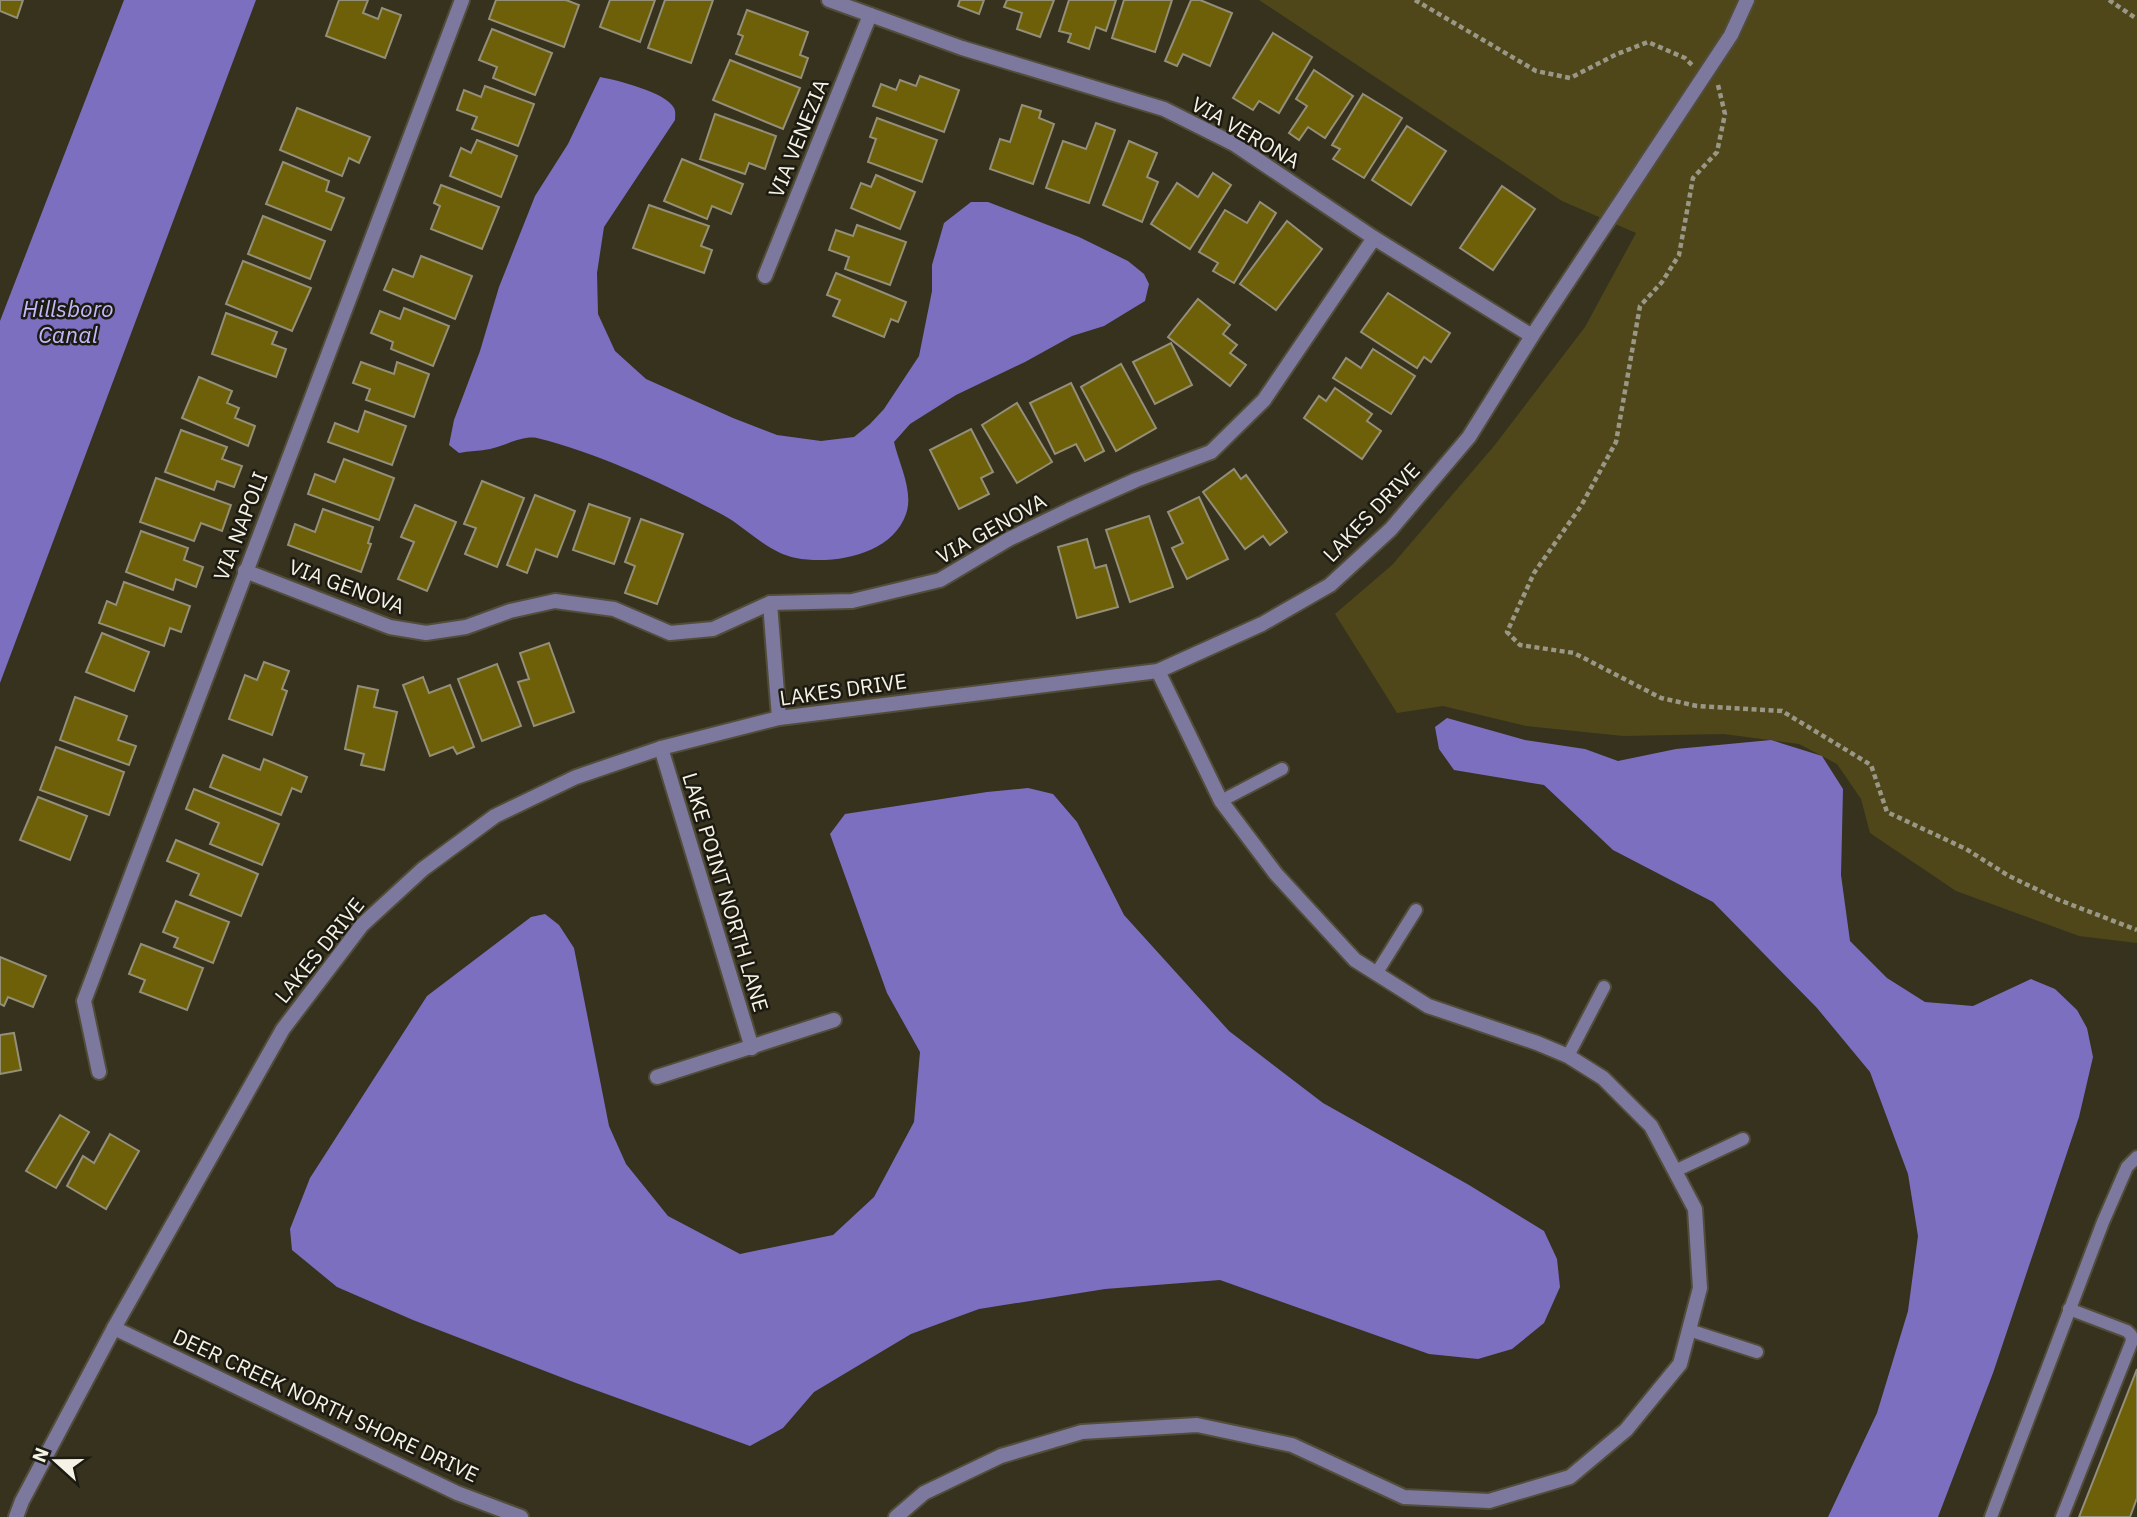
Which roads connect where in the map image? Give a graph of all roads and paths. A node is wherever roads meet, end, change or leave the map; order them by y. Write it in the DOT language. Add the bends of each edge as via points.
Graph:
graph roads {
  1 [pos="462,0"];
  2 [pos="829,0"];
  3 [pos="1415,0"];
  4 [pos="1747,0"];
  5 [pos="2109,0"];
  6 [pos="870,15"];
  7 [pos="2137,19"];
  8 [pos="1703,76"];
  9 [pos="1374,238"];
  10 [pos="765,276"];
  11 [pos="1532,336"];
  12 [pos="245,571"];
  13 [pos="770,603"];
  14 [pos="1158,671"];
  15 [pos="779,718"];
  16 [pos="661,748"];
  17 [pos="1282,769"];
  18 [pos="1221,801"];
  19 [pos="1416,910"];
  20 [pos="2137,930"];
  21 [pos="1377,974"];
  22 [pos="1604,987"];
  23 [pos="834,1020"];
  24 [pos="752,1048"];
  25 [pos="1568,1056"];
  26 [pos="99,1072"];
  27 [pos="657,1077"];
  28 [pos="1743,1139"];
  29 [pos="2137,1157"];
  30 [pos="1675,1171"];
  31 [pos="2069,1309"];
  32 [pos="114,1328"];
  33 [pos="1689,1330"];
  34 [pos="1757,1352"];
  35 [pos="16,1517"];
  36 [pos="521,1517"];
  37 [pos="896,1517"];
  38 [pos="1992,1517"];
  39 [pos="2062,1517"];
  1 -- 12 [label="street, VIA NAPOLI"];
  2 -- 6 [label="street, VIA VERONA"];
  3 -- 8 [label="path" via="1536,71 1570,78 1648,42 1685,58"];
  4 -- 8 [label="street, LAKES DRIVE" via="1731,35"];
  5 -- 7 [label="path"];
  6 -- 9 [label="street, VIA VERONA" via="1164,109 1234,144"];
  6 -- 10 [label="street, VIA VENEZIA"];
  8 -- 11 [label="street, LAKES DRIVE"];
  8 -- 20 [label="path" via="1719,86 1725,114 1717,152 1693,178 1679,255 1640,306 1616,442 1581,506 1534,573 1507,632 1520,645 1574,653 1661,698 1697,706 1782,711 1871,765 1887,812 2059,900"];
  9 -- 11 [label="street, VIA VERONA"];
  9 -- 13 [label="street, VIA GENOVA" via="1264,400 1210,452 1069,510 940,580 852,601"];
  11 -- 14 [label="street, LAKES DRIVE" via="1469,437 1391,528 1330,585 1262,624"];
  12 -- 13 [label="street, VIA GENOVA" via="390,627 426,634 555,601 614,609 670,633 713,629"];
  12 -- 26 [label="street, VIA NAPOLI" via="84,1001"];
  13 -- 15 [label="street"];
  14 -- 15 [label="street, LAKES DRIVE"];
  14 -- 18 [label="street"];
  15 -- 16 [label="street, LAKES DRIVE"];
  16 -- 24 [label="street, LAKE POINT NORTH LANE"];
  16 -- 32 [label="street, LAKES DRIVE" via="576,778 495,816 423,869 362,925 283,1029"];
  17 -- 18 [label="lane"];
  18 -- 21 [label="street" via="1276,874 1354,960"];
  19 -- 21 [label="lane"];
  21 -- 25 [label="street" via="1428,1006"];
  22 -- 25 [label="lane"];
  23 -- 24 [label="street"];
  24 -- 27 [label="street"];
  25 -- 30 [label="street" via="1603,1078 1651,1126"];
  28 -- 30 [label="lane"];
  29 -- 31 [label="lane" via="2127,1167"];
  30 -- 33 [label="street" via="1695,1209 1700,1288"];
  31 -- 38 [label="lane"];
  31 -- 39 [label="lane" via="2127,1331 2132,1341"];
  32 -- 35 [label="street, LAKES DRIVE"];
  32 -- 36 [label="street, DEER CREEK NORTH SHORE DRIVE" via="445,1487"];
  33 -- 34 [label="lane"];
  33 -- 37 [label="street" via="1680,1364 1626,1430 1570,1477 1489,1501 1404,1497 1292,1445 1197,1425 1082,1432 1001,1456 924,1493"];
}
